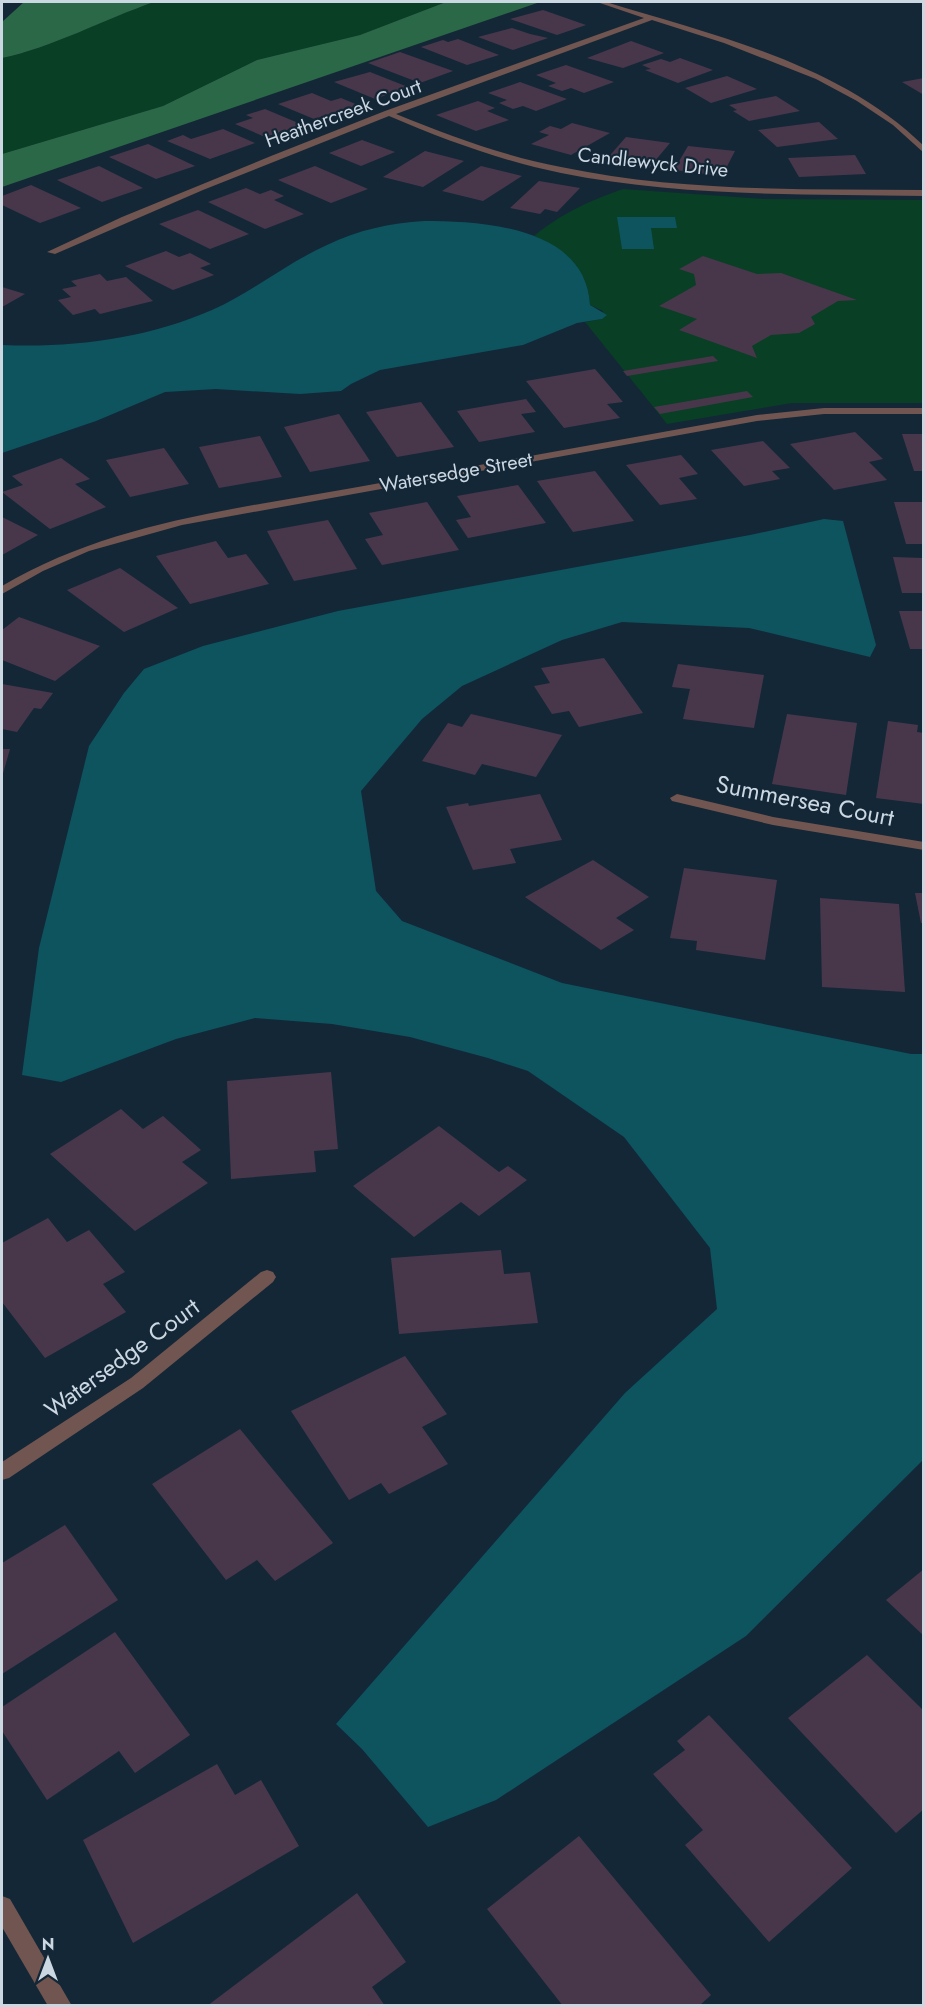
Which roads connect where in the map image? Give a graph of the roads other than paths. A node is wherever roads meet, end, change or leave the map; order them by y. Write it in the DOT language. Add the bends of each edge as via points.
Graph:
graph roads {
  1 [pos="600,2"];
  2 [pos="651,18"];
  3 [pos="388,113"];
  4 [pos="924,151"];
  5 [pos="924,193"];
  6 [pos="52,252"];
  7 [pos="924,411"];
  8 [pos="2,591"];
  9 [pos="677,798"];
  10 [pos="924,846"];
  11 [pos="267,1277"];
  12 [pos="2,1472"];
  13 [pos="2,1907"];
  14 [pos="61,2006"];
  1 -- 2 [label="street"];
  2 -- 3 [label="street, Heathercreek Court"];
  2 -- 4 [label="street" via="762,55 840,88 888,118"];
  3 -- 5 [label="street, Candlewyck Drive" via="497,154 632,181 741,190"];
  3 -- 6 [label="street, Heathercreek Court" via="218,178"];
  7 -- 8 [label="street, Watersedge Street" via="824,411 757,418 236,511 132,534 86,549 39,569"];
  9 -- 10 [label="street, Summersea Court" via="773,821"];
  11 -- 12 [label="street, Watersedge Court" via="137,1383"];
  13 -- 14 [label="street"];
}
